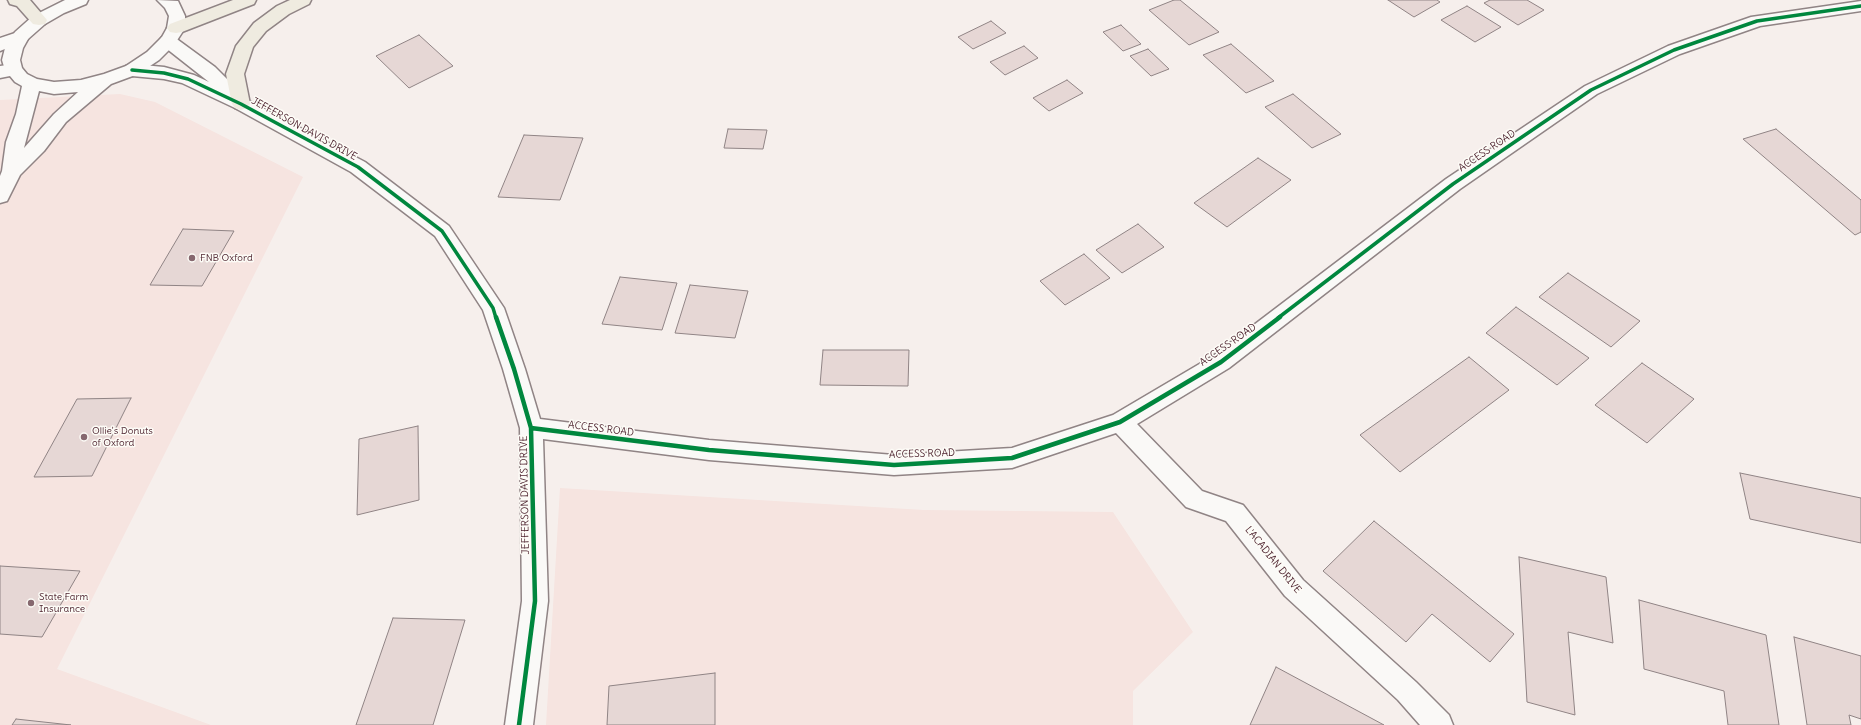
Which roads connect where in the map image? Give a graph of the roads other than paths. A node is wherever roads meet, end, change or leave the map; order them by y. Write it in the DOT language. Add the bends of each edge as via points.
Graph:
graph roads {
  1 [pos="16,0"];
  2 [pos="80,0"];
  3 [pos="165,0"];
  4 [pos="248,0"];
  5 [pos="303,0"];
  6 [pos="1861,6"];
  7 [pos="39,20"];
  8 [pos="172,35"];
  9 [pos="21,36"];
  10 [pos="0,46"];
  11 [pos="132,70"];
  12 [pos="7,71"];
  13 [pos="109,79"];
  14 [pos="32,84"];
  15 [pos="241,104"];
  16 [pos="12,171"];
  17 [pos="0,196"];
  18 [pos="1120,422"];
  19 [pos="531,428"];
  20 [pos="519,725"];
  21 [pos="1439,725"];
  1 -- 7 [label="highway" via="23,2"];
  2 -- 7 [label="street"];
  3 -- 8 [label="street" via="172,5 177,16"];
  4 -- 8 [label="highway" via="228,6"];
  5 -- 15 [label="highway" via="283,10 260,27 245,46 235,74"];
  6 -- 18 [label="street, ACCESS ROAD" via="1757,21 1674,50 1591,90 1453,184 1221,362"];
  7 -- 9 [label="street"];
  8 -- 11 [label="street" via="153,56"];
  8 -- 15 [label="street, JEFFERSON DAVIS DRIVE"];
  9 -- 10 [label="street"];
  9 -- 12 [label="street" via="14,48"];
  11 -- 13 [label="street"];
  11 -- 15 [label="street, JEFFERSON DAVIS DRIVE" via="164,73 188,79"];
  12 -- 14 [label="street"];
  13 -- 14 [label="street" via="81,86 54,88"];
  13 -- 16 [label="street" via="60,118"];
  14 -- 16 [label="street" via="15,142"];
  15 -- 19 [label="street, JEFFERSON DAVIS DRIVE" via="358,167 442,231 493,308"];
  16 -- 17 [label="street"];
  18 -- 19 [label="street, ACCESS ROAD" via="1012,458 894,465 709,450"];
  18 -- 21 [label="street, L'ACADIAN DRIVE" via="1194,499 1234,513 1294,588 1407,691"];
  19 -- 20 [label="street, JEFFERSON DAVIS DRIVE" via="535,601"];
}
